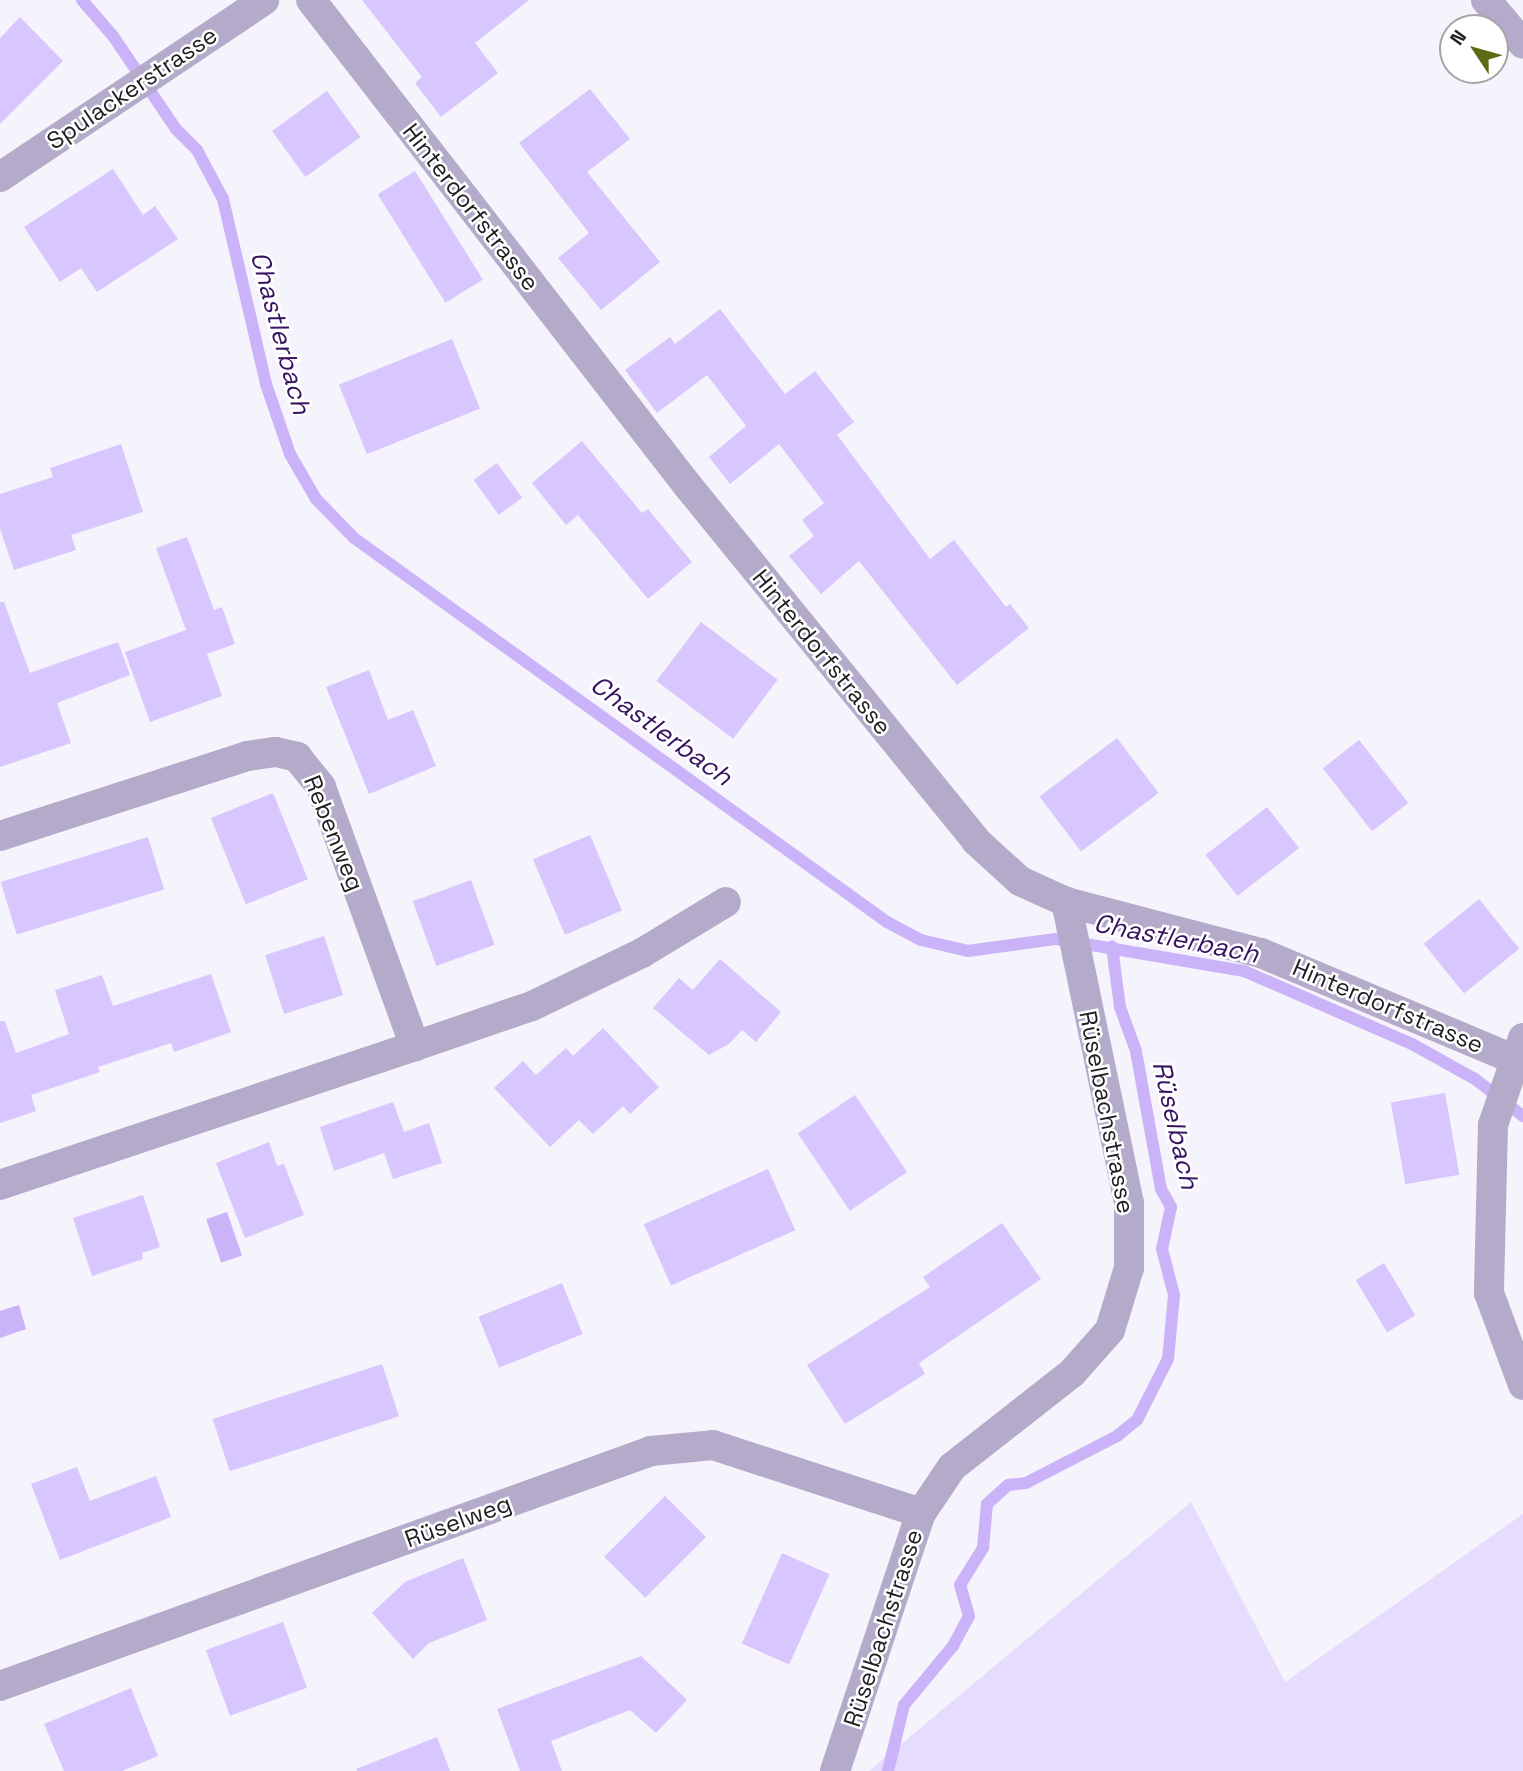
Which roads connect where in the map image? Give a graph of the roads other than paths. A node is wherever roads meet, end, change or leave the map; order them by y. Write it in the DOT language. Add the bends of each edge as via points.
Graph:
graph roads {
  1 [pos="264,0"];
  2 [pos="311,0"];
  3 [pos="1486,0"];
  4 [pos="1523,44"];
  5 [pos="0,177"];
  6 [pos="0,836"];
  7 [pos="726,902"];
  8 [pos="1068,913"];
  9 [pos="415,1046"];
  10 [pos="1516,1056"];
  11 [pos="0,1185"];
  12 [pos="1523,1385"];
  13 [pos="921,1513"];
  14 [pos="0,1686"];
  15 [pos="835,1771"];
  1 -- 5 [label="street, Spulackerstrasse"];
  2 -- 8 [label="street, Hinterdorfstrasse" via="688,486 976,841 1020,881"];
  3 -- 4 [label="street"];
  6 -- 9 [label="street, Rebenweg" via="247,756 276,752 297,757 321,787"];
  7 -- 9 [label="street" via="642,953 532,1006"];
  8 -- 10 [label="street, Hinterdorfstrasse" via="1261,953"];
  8 -- 13 [label="street, Rüselbachstrasse" via="1129,1203 1129,1268 1110,1330 1073,1373 952,1467"];
  9 -- 11 [label="street"];
  10 -- 12 [label="street" via="1493,1125 1489,1293"];
  13 -- 14 [label="street, Rüselweg" via="713,1445 651,1451"];
  13 -- 15 [label="street, Rüselbachstrasse"];
}
